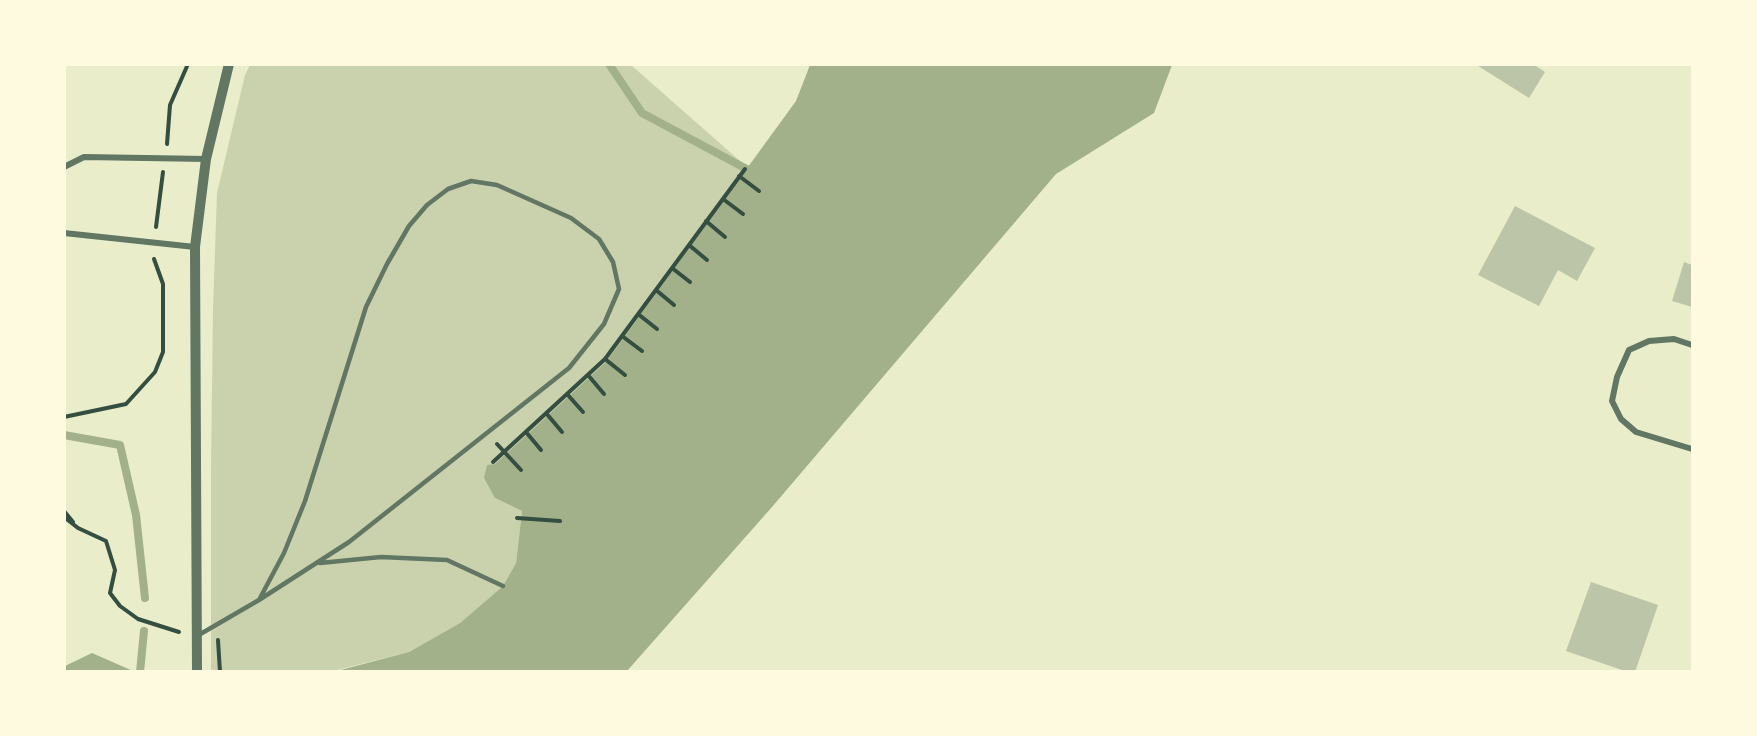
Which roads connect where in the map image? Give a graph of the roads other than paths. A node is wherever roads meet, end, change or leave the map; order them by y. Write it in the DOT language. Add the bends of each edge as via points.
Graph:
graph roads {
  1 [pos="229,64"];
  2 [pos="206,159"];
  3 [pos="64,167"];
  4 [pos="64,233"];
  5 [pos="195,247"];
  6 [pos="1692,345"];
  7 [pos="1692,449"];
  8 [pos="317,563"];
  9 [pos="504,586"];
  10 [pos="259,600"];
  11 [pos="197,636"];
  12 [pos="197,672"];
  1 -- 2 [label="street"];
  2 -- 3 [label="street" via="84,157"];
  2 -- 5 [label="street"];
  4 -- 5 [label="street"];
  5 -- 11 [label="street"];
  6 -- 7 [label="street" via="1674,339 1649,341 1629,351 1612,401 1621,419 1636,432"];
  8 -- 9 [label="lane" via="381,557 447,560"];
  8 -- 10 [label="lane"];
  8 -- 10 [label="lane" via="350,542 569,368 604,324 619,289 613,262 599,239 571,218 497,186 471,181 448,189 427,205 403,236 366,307 305,501"];
  10 -- 11 [label="lane"];
  11 -- 12 [label="street"];
}
